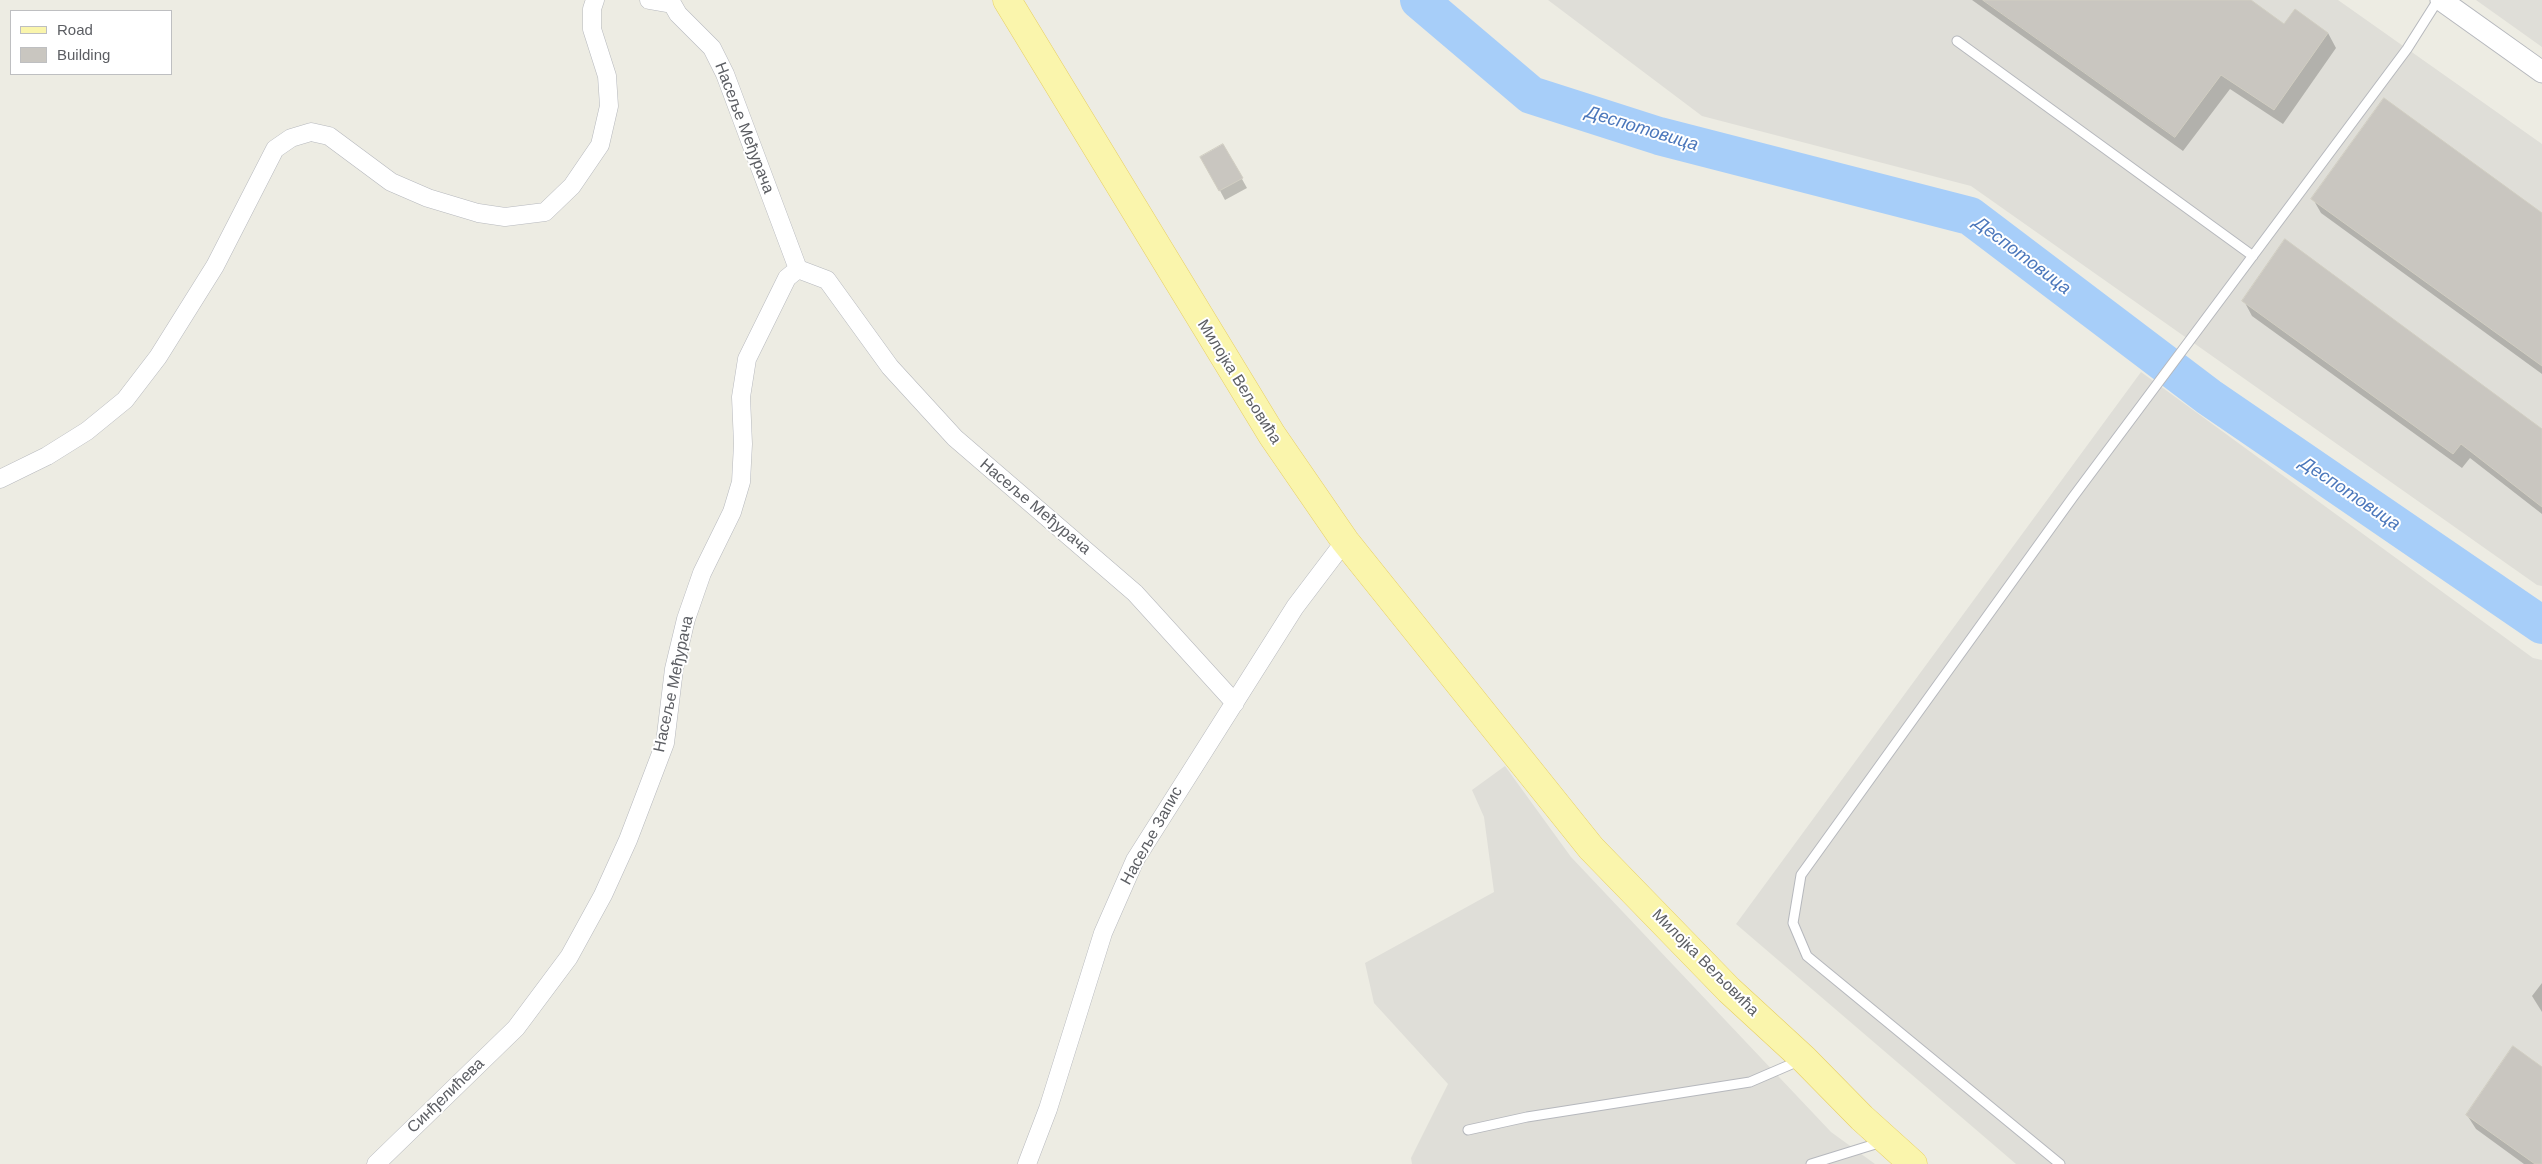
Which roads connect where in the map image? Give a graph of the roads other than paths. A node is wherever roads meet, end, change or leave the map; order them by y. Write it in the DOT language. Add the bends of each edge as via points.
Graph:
graph roads {
  1 [pos="595,0"];
  2 [pos="649,0"];
  3 [pos="1007,0"];
  4 [pos="2440,0"];
  5 [pos="671,2"];
  6 [pos="1957,42"];
  7 [pos="2542,72"];
  8 [pos="2253,256"];
  9 [pos="798,269"];
  10 [pos="0,480"];
  11 [pos="1345,541"];
  12 [pos="1235,703"];
  13 [pos="516,1028"];
  14 [pos="1804,1059"];
  15 [pos="1468,1130"];
  16 [pos="1887,1141"];
  17 [pos="376,1164"];
  18 [pos="1027,1164"];
  19 [pos="1811,1164"];
  20 [pos="1913,1164"];
  21 [pos="2060,1164"];
  1 -- 10 [label="street" via="592,28 607,76 609,106 600,145 572,186 545,212 505,217 478,213 428,198 391,182 329,136 311,132 291,138 276,149 215,266 158,357 125,400 87,431"];
  2 -- 5 [label="street"];
  3 -- 11 [label="main road, Милојка Вељовића" via="1272,435"];
  4 -- 7 [label="street"];
  4 -- 8 [label="lane"];
  5 -- 9 [label="street, Насеље Међурача" via="678,14 712,48 725,74"];
  6 -- 8 [label="lane"];
  8 -- 21 [label="lane" via="2072,497 1801,875 1793,923 1807,956"];
  9 -- 12 [label="street, Насеље Међурача" via="827,280 890,367 955,438 1135,593"];
  9 -- 13 [label="street, Насеље Међурача" via="787,278 747,359 741,397 741,482 732,512 702,573 686,619 674,669 665,743 603,895 570,957"];
  11 -- 12 [label="street, Насеље Запис" via="1295,607"];
  11 -- 14 [label="main road, Милојка Вељовића" via="1592,848 1729,990"];
  12 -- 18 [label="street, Насеље Запис" via="1135,860 1103,933 1048,1109"];
  13 -- 17 [label="street, Синђелићева"];
  14 -- 15 [label="lane" via="1750,1082 1527,1117"];
  14 -- 16 [label="main road, Милојка Вељовића"];
  16 -- 19 [label="lane"];
  16 -- 20 [label="main road, Милојка Вељовића"];
}
